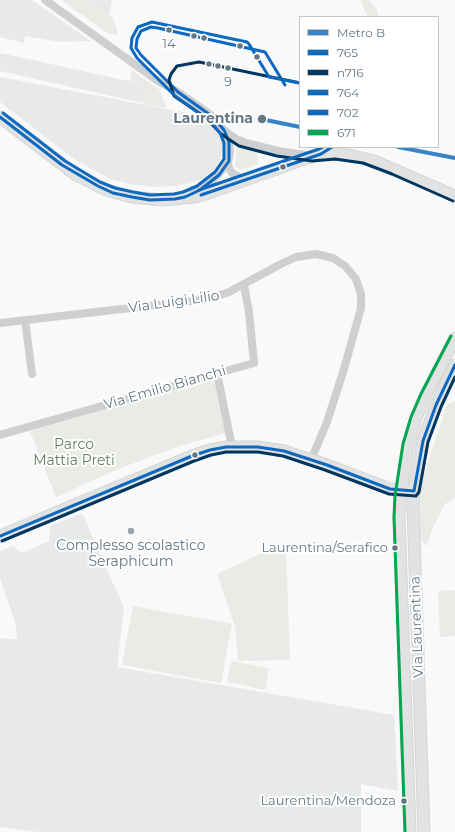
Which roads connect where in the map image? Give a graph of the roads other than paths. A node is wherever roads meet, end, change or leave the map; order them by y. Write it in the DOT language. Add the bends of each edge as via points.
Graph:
graph roads {
  1 [pos="45,0"];
  2 [pos="0,117"];
  3 [pos="224,130"];
  4 [pos="313,156"];
  5 [pos="228,163"];
  6 [pos="245,180"];
  7 [pos="455,196"];
  8 [pos="185,197"];
  9 [pos="244,285"];
  10 [pos="25,320"];
  11 [pos="0,323"];
  12 [pos="455,338"];
  13 [pos="455,365"];
  14 [pos="217,373"];
  15 [pos="32,374"];
  16 [pos="0,435"];
  17 [pos="232,447"];
  18 [pos="311,460"];
  19 [pos="401,491"];
  20 [pos="414,491"];
  21 [pos="1,534"];
  22 [pos="408,763"];
  23 [pos="422,763"];
  24 [pos="410,832"];
  25 [pos="424,832"];
  1 -- 3 [label="street" via="158,81 204,110"];
  2 -- 8 [label="main road" via="62,165 102,188 142,199 171,200"];
  3 -- 4 [label="street" via="246,143"];
  3 -- 5 [label="street" via="228,138"];
  4 -- 6 [label="main road"];
  4 -- 7 [label="main road" via="340,154 374,161"];
  5 -- 6 [label="street" via="232,173"];
  5 -- 8 [label="street" via="207,186"];
  6 -- 8 [label="main road" via="209,194"];
  9 -- 10 [label="street, Via Luigi Lilio" via="209,299"];
  9 -- 14 [label="street, Via Emilio Bianchi" via="254,363"];
  9 -- 18 [label="street, Via Luigi Lilio" via="288,260 316,254 342,263 358,284 361,298 360,316 327,422"];
  10 -- 11 [label="street, Via Luigi Lilio"];
  10 -- 15 [label="street"];
  12 -- 19 [label="main road, Via Laurentina" via="416,418 408,445"];
  13 -- 20 [label="main road, Via Laurentina" via="436,406 424,441"];
  14 -- 16 [label="street, Via Emilio Bianchi"];
  14 -- 17 [label="street"];
  17 -- 18 [label="main road" via="266,448"];
  17 -- 21 [label="main road" via="192,456"];
  18 -- 19 [label="main road" via="386,488"];
  19 -- 20 [label="main road"];
  19 -- 22 [label="main road, Via Laurentina" via="399,517"];
  20 -- 23 [label="main road, Via Laurentina" via="412,521"];
  22 -- 23 [label="street"];
  22 -- 24 [label="main road, Via Laurentina"];
  23 -- 25 [label="main road, Via Laurentina"];
}
